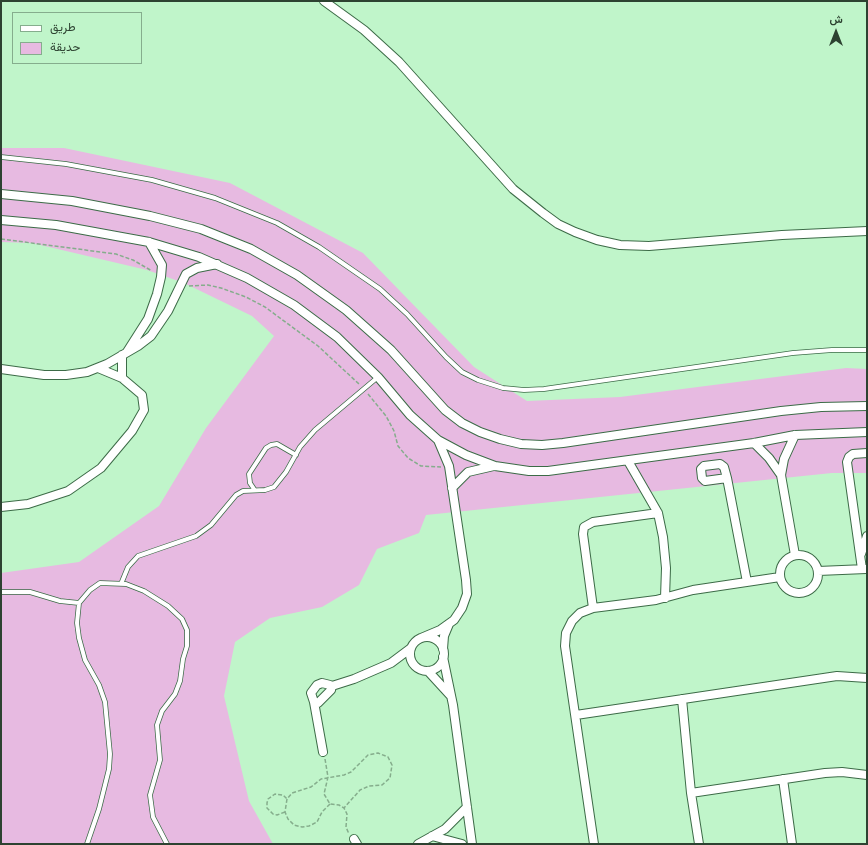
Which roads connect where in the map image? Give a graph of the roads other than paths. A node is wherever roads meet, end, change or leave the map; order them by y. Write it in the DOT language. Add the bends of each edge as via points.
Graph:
graph roads {
  1 [pos="324,1"];
  2 [pos="1,157"];
  3 [pos="1,194"];
  4 [pos="1,220"];
  5 [pos="867,231"];
  6 [pos="150,242"];
  7 [pos="217,264"];
  8 [pos="867,350"];
  9 [pos="124,353"];
  10 [pos="98,368"];
  11 [pos="1,369"];
  12 [pos="378,377"];
  13 [pos="122,378"];
  14 [pos="867,406"];
  15 [pos="867,432"];
  16 [pos="795,435"];
  17 [pos="438,440"];
  18 [pos="754,443"];
  19 [pos="867,453"];
  20 [pos="296,455"];
  21 [pos="628,461"];
  22 [pos="495,466"];
  23 [pos="781,475"];
  24 [pos="727,478"];
  25 [pos="452,488"];
  26 [pos="254,490"];
  27 [pos="1,507"];
  28 [pos="658,513"];
  29 [pos="867,536"];
  30 [pos="795,555"];
  31 [pos="860,557"];
  32 [pos="864,569"];
  33 [pos="818,571"];
  34 [pos="780,577"];
  35 [pos="747,582"];
  36 [pos="121,584"];
  37 [pos="1,592"];
  38 [pos="664,598"];
  39 [pos="79,603"];
  40 [pos="593,608"];
  41 [pos="449,624"];
  42 [pos="421,638"];
  43 [pos="411,648"];
  44 [pos="443,653"];
  45 [pos="392,664"];
  46 [pos="414,666"];
  47 [pos="428,671"];
  48 [pos="867,678"];
  49 [pos="332,686"];
  50 [pos="451,696"];
  51 [pos="682,699"];
  52 [pos="314,702"];
  53 [pos="576,715"];
  54 [pos="323,752"];
  55 [pos="867,775"];
  56 [pos="783,779"];
  57 [pos="691,793"];
  58 [pos="467,807"];
  59 [pos="432,836"];
  60 [pos="87,844"];
  61 [pos="166,844"];
  62 [pos="418,844"];
  63 [pos="462,844"];
  64 [pos="472,844"];
  65 [pos="594,844"];
  66 [pos="699,844"];
  67 [pos="792,844"];
  1 -- 5 [label="street" via="364,30 399,62 514,189 542,213 575,232 620,245 648,246"];
  2 -- 8 [label="lane" via="66,164 152,180 215,198 277,223 319,247 380,289 462,372 503,388 544,389 786,354"];
  3 -- 14 [label="street" via="72,201 150,216 202,229 251,249 297,275 346,310 390,350 445,410 468,426 500,439 535,444 563,443 781,411"];
  4 -- 6 [label="street" via="56,225"];
  6 -- 7 [label="street"];
  6 -- 9 [label="street" via="162,265 161,277 148,319"];
  7 -- 9 [label="street" via="193,269 184,277 168,311 151,336"];
  7 -- 12 [label="street" via="294,305 336,337"];
  9 -- 10 [label="street"];
  9 -- 13 [label="street"];
  10 -- 11 [label="street" via="77,374 55,376"];
  10 -- 13 [label="street"];
  12 -- 17 [label="street" via="410,415"];
  12 -- 20 [label="lane" via="324,421 304,442"];
  13 -- 27 [label="street" via="142,395 144,410 132,431 111,458 91,477 68,492 28,504"];
  15 -- 16 [label="street"];
  16 -- 18 [label="street"];
  16 -- 23 [label="street" via="784,459"];
  17 -- 22 [label="street"];
  17 -- 25 [label="street" via="449,466"];
  18 -- 21 [label="street"];
  18 -- 23 [label="street"];
  19 -- 31 [label="street" via="853,454 847,462"];
  20 -- 26 [label="lane" via="274,487"];
  20 -- 26 [label="lane" via="277,444 266,448 249,474"];
  21 -- 22 [label="street" via="548,471"];
  21 -- 28 [label="street"];
  22 -- 25 [label="street" via="468,472"];
  23 -- 30 [label="street"];
  24 -- 35 [label="street"];
  25 -- 41 [label="street" via="467,587 462,608"];
  26 -- 36 [label="lane" via="239,493 211,525 196,536 138,556 128,567"];
  28 -- 38 [label="street" via="664,553"];
  28 -- 40 [label="street" via="593,522 584,527 582,534"];
  29 -- 31 [label="street"];
  30 -- 33 [label="street" via="805,556 814,562"];
  30 -- 34 [label="street" via="786,559 781,567"];
  31 -- 32 [label="street"];
  32 -- 33 [label="street"];
  33 -- 34 [label="street" via="817,580 811,589 802,593 792,592 784,586"];
  34 -- 35 [label="street"];
  35 -- 38 [label="street" via="693,590"];
  36 -- 39 [label="lane" via="100,583"];
  36 -- 61 [label="lane" via="144,590 168,606 182,619 188,636 178,688 162,711 157,725 160,760 151,787 150,802 153,817"];
  37 -- 39 [label="lane" via="30,592 60,601"];
  38 -- 40 [label="street"];
  39 -- 60 [label="lane" via="79,638 85,660 105,702 110,754 101,803"];
  40 -- 53 [label="street" via="576,617 568,626 565,639"];
  41 -- 42 [label="street"];
  41 -- 44 [label="street" via="444,636"];
  42 -- 43 [label="street"];
  42 -- 44 [label="street" via="434,639"];
  43 -- 45 [label="street"];
  43 -- 46 [label="street"];
  44 -- 47 [label="street" via="441,664"];
  44 -- 50 [label="street"];
  45 -- 46 [label="street"];
  45 -- 49 [label="street"];
  46 -- 47 [label="street"];
  47 -- 50 [label="street"];
  48 -- 51 [label="street" via="837,676"];
  49 -- 52 [label="street" via="320,701"];
  49 -- 52 [label="street" via="322,683 317,685 311,693"];
  50 -- 58 [label="street"];
  51 -- 53 [label="street"];
  51 -- 57 [label="street"];
  52 -- 54 [label="street"];
  53 -- 65 [label="street"];
  55 -- 56 [label="street" via="842,772"];
  56 -- 57 [label="street"];
  56 -- 67 [label="street"];
  57 -- 66 [label="street"];
  58 -- 59 [label="street" via="451,825"];
  58 -- 64 [label="street"];
  59 -- 62 [label="street"];
  59 -- 63 [label="street"];
}
